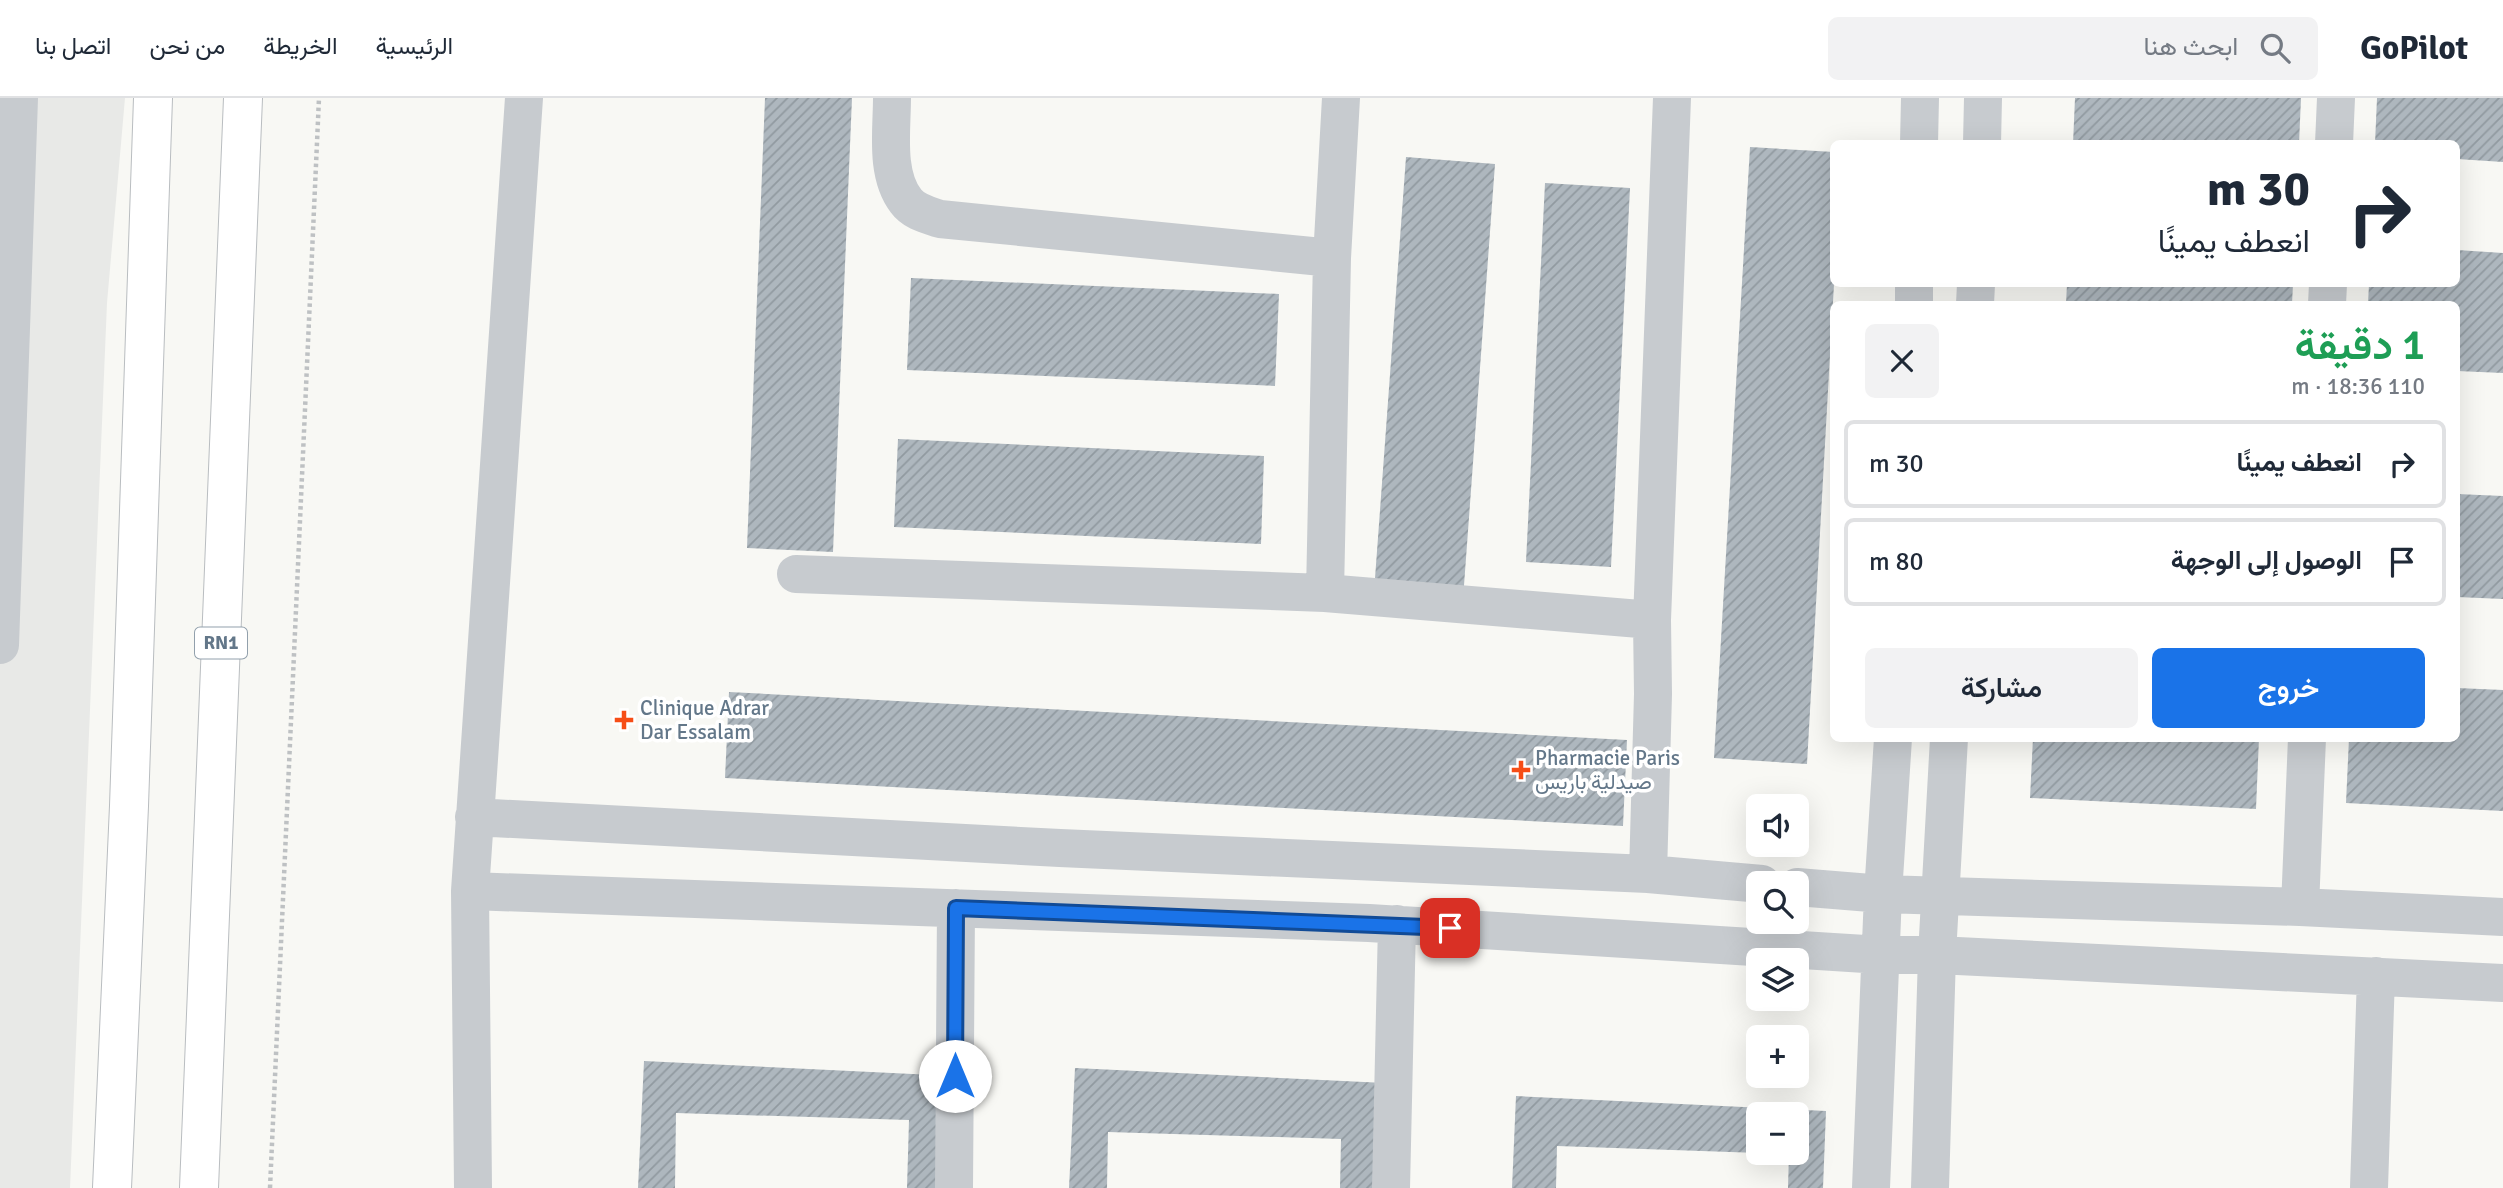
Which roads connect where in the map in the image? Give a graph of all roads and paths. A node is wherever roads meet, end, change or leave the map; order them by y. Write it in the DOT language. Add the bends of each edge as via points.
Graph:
graph roads {
  1 [pos="19,98"];
  2 [pos="153,98"];
  3 [pos="243,98"];
  4 [pos="319,98"];
  5 [pos="524,98"];
  6 [pos="892,98"];
  7 [pos="1341,98"];
  8 [pos="1672,98"];
  9 [pos="1920,98"];
  10 [pos="1983,98"];
  11 [pos="2336,98"];
  12 [pos="1919,140"];
  13 [pos="1982,140"];
  14 [pos="2334,140"];
  15 [pos="1332,258"];
  16 [pos="796,574"];
  17 [pos="1325,593"];
  18 [pos="1652,621"];
  19 [pos="0,645"];
  20 [pos="1893,742"];
  21 [pos="1949,742"];
  22 [pos="2307,742"];
  23 [pos="474,817"];
  24 [pos="1648,874"];
  25 [pos="1746,883"];
  26 [pos="1809,888"];
  27 [pos="470,891"];
  28 [pos="1884,894"];
  29 [pos="1939,896"];
  30 [pos="2300,907"];
  31 [pos="956,908"];
  32 [pos="2503,917"];
  33 [pos="1396,925"];
  34 [pos="1881,955"];
  35 [pos="1937,955"];
  36 [pos="2376,976"];
  37 [pos="2503,983"];
  38 [pos="112,1188"];
  39 [pos="200,1188"];
  40 [pos="270,1188"];
  41 [pos="473,1188"];
  42 [pos="954,1188"];
  43 [pos="1391,1188"];
  44 [pos="1871,1188"];
  45 [pos="1930,1188"];
  46 [pos="2369,1188"];
  1 -- 19 [label="street"];
  2 -- 38 [label="highway"];
  3 -- 39 [label="highway, RN1"];
  4 -- 40 [label="path"];
  5 -- 23 [label="street"];
  6 -- 15 [label="street" via="893,170 906,203 940,219"];
  7 -- 15 [label="street"];
  8 -- 18 [label="street"];
  9 -- 12 [label="street"];
  10 -- 13 [label="street"];
  11 -- 14 [label="street"];
  15 -- 17 [label="street"];
  16 -- 17 [label="street"];
  17 -- 18 [label="street"];
  18 -- 24 [label="street"];
  20 -- 28 [label="street"];
  21 -- 29 [label="street"];
  22 -- 30 [label="street"];
  23 -- 24 [label="street"];
  23 -- 27 [label="street"];
  24 -- 25 [label="street"];
  26 -- 28 [label="street"];
  27 -- 31 [label="street"];
  27 -- 41 [label="street"];
  28 -- 29 [label="street"];
  28 -- 34 [label="street"];
  29 -- 30 [label="street"];
  29 -- 35 [label="street"];
  30 -- 32 [label="street"];
  31 -- 33 [label="street"];
  31 -- 42 [label="street"];
  33 -- 34 [label="street"];
  33 -- 43 [label="street"];
  34 -- 35 [label="street"];
  34 -- 44 [label="street"];
  35 -- 36 [label="street"];
  35 -- 45 [label="street"];
  36 -- 37 [label="street"];
  36 -- 46 [label="street"];
}
